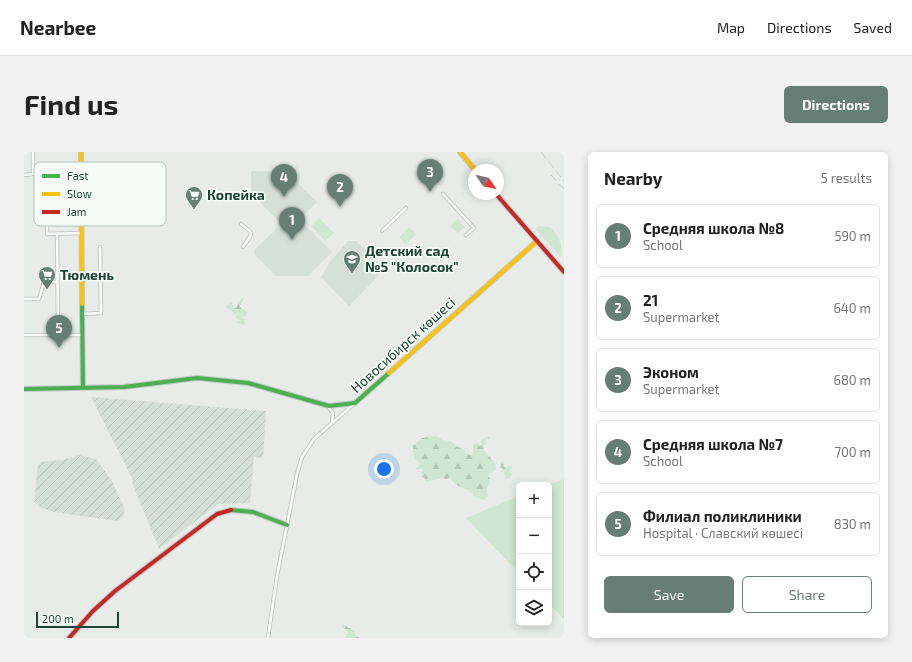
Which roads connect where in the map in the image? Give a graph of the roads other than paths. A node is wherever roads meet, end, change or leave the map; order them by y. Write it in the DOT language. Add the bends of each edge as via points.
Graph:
graph roads {
  1 [pos="34,152"];
  2 [pos="460,152"];
  3 [pos="470,164"];
  4 [pos="24,175"];
  5 [pos="443,194"];
  6 [pos="501,200"];
  7 [pos="406,208"];
  8 [pos="241,224"];
  9 [pos="47,226"];
  10 [pos="81,226"];
  11 [pos="382,231"];
  12 [pos="57,234"];
  13 [pos="81,234"];
  14 [pos="466,235"];
  15 [pos="537,241"];
  16 [pos="100,247"];
  17 [pos="243,247"];
  18 [pos="564,272"];
  19 [pos="57,282"];
  20 [pos="24,299"];
  21 [pos="82,314"];
  22 [pos="58,325"];
  23 [pos="24,335"];
  24 [pos="82,335"];
  25 [pos="82,388"];
  26 [pos="24,389"];
  27 [pos="355,403"];
  28 [pos="325,405"];
  29 [pos="332,423"];
  30 [pos="287,525"];
  31 [pos="69,638"];
  32 [pos="268,638"];
  1 -- 4 [label="street" via="33,174"];
  2 -- 3 [label="main road"];
  5 -- 14 [label="street" via="474,228"];
  6 -- 15 [label="main road"];
  7 -- 11 [label="street"];
  8 -- 17 [label="street" via="251,235"];
  9 -- 12 [label="street" via="47,234"];
  10 -- 13 [label="main road"];
  12 -- 13 [label="street"];
  12 -- 19 [label="street"];
  13 -- 21 [label="main road"];
  15 -- 18 [label="main road"];
  15 -- 27 [label="main road, Новосибирск көшесі"];
  16 -- 21 [label="street" via="101,313"];
  19 -- 20 [label="street" via="44,282 39,299"];
  19 -- 22 [label="street"];
  21 -- 24 [label="main road"];
  23 -- 24 [label="street"];
  24 -- 25 [label="main road"];
  25 -- 26 [label="main road, Новосибирск көшесі"];
  25 -- 28 [label="main road, Новосибирск көшесі" via="124,387 189,378 219,379 257,385"];
  27 -- 28 [label="main road, Новосибирск көшесі"];
  27 -- 29 [label="street"];
  28 -- 29 [label="street" via="333,413"];
  29 -- 30 [label="street" via="314,439 302,458"];
  30 -- 31 [label="main road" via="260,513 242,509 217,514 115,591"];
  30 -- 32 [label="street"];
}
